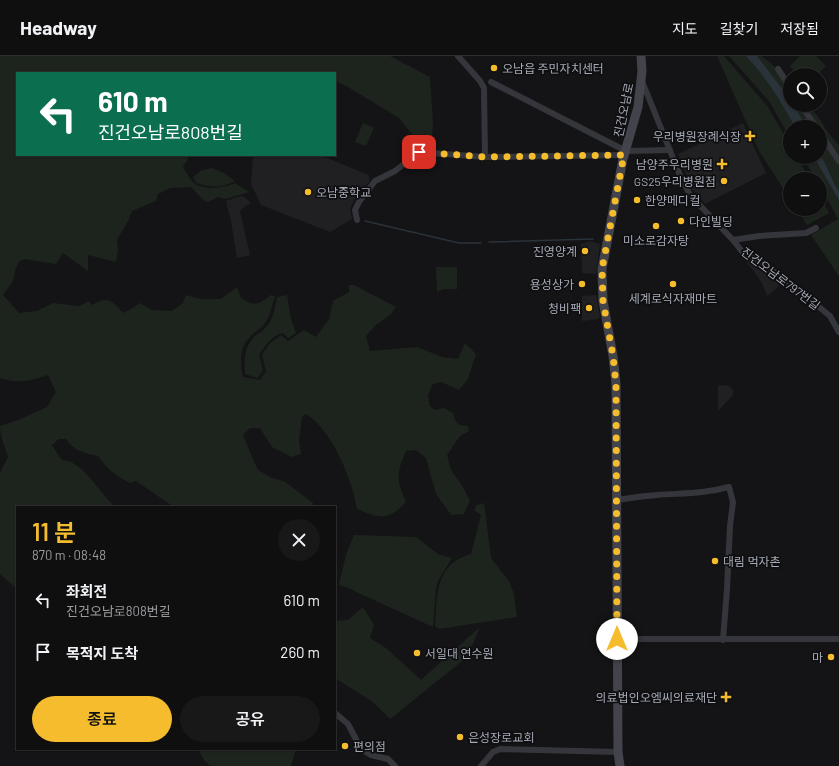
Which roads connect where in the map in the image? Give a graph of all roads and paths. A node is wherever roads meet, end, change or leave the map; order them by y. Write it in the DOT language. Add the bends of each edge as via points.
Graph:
graph roads {
  1 [pos="458,56"];
  2 [pos="641,56"];
  3 [pos="778,69"];
  4 [pos="783,76"];
  5 [pos="642,80"];
  6 [pos="491,82"];
  7 [pos="827,144"];
  8 [pos="670,150"];
  9 [pos="625,153"];
  10 [pos="485,157"];
  11 [pos="839,160"];
  12 [pos="357,220"];
  13 [pos="816,228"];
  14 [pos="733,240"];
  15 [pos="839,332"];
  16 [pos="617,500"];
  17 [pos="617,639"];
  18 [pos="839,639"];
  19 [pos="723,640"];
  20 [pos="336,714"];
  21 [pos="618,752"];
  22 [pos="395,766"];
  23 [pos="481,766"];
  24 [pos="620,766"];
  1 -- 10 [label="street" via="484,88"];
  2 -- 5 [label="main road, 진건오남로"];
  3 -- 4 [label="street"];
  5 -- 8 [label="street, 진건오남로797번길"];
  5 -- 9 [label="main road, 진건오남로" via="634,124"];
  6 -- 9 [label="street"];
  7 -- 11 [label="street"];
  8 -- 9 [label="street"];
  8 -- 14 [label="street, 진건오남로797번길" via="690,196"];
  9 -- 10 [label="street"];
  9 -- 16 [label="main road, 진건오남로" via="605,251 601,288 616,384"];
  10 -- 12 [label="street" via="419,152 375,181 355,210"];
  13 -- 14 [label="street" via="806,232"];
  14 -- 15 [label="street, 진건오남로797번길" via="744,254 760,261 830,316"];
  16 -- 17 [label="main road, 진건오남로"];
  16 -- 19 [label="street" via="705,493 729,487 732,502"];
  17 -- 19 [label="street"];
  17 -- 21 [label="main road, 진건오남로"];
  18 -- 19 [label="street"];
  20 -- 22 [label="street" via="348,724 361,749 371,756 388,759"];
  21 -- 23 [label="street" via="500,749 493,752"];
  21 -- 24 [label="main road, 진건오남로"];
}
